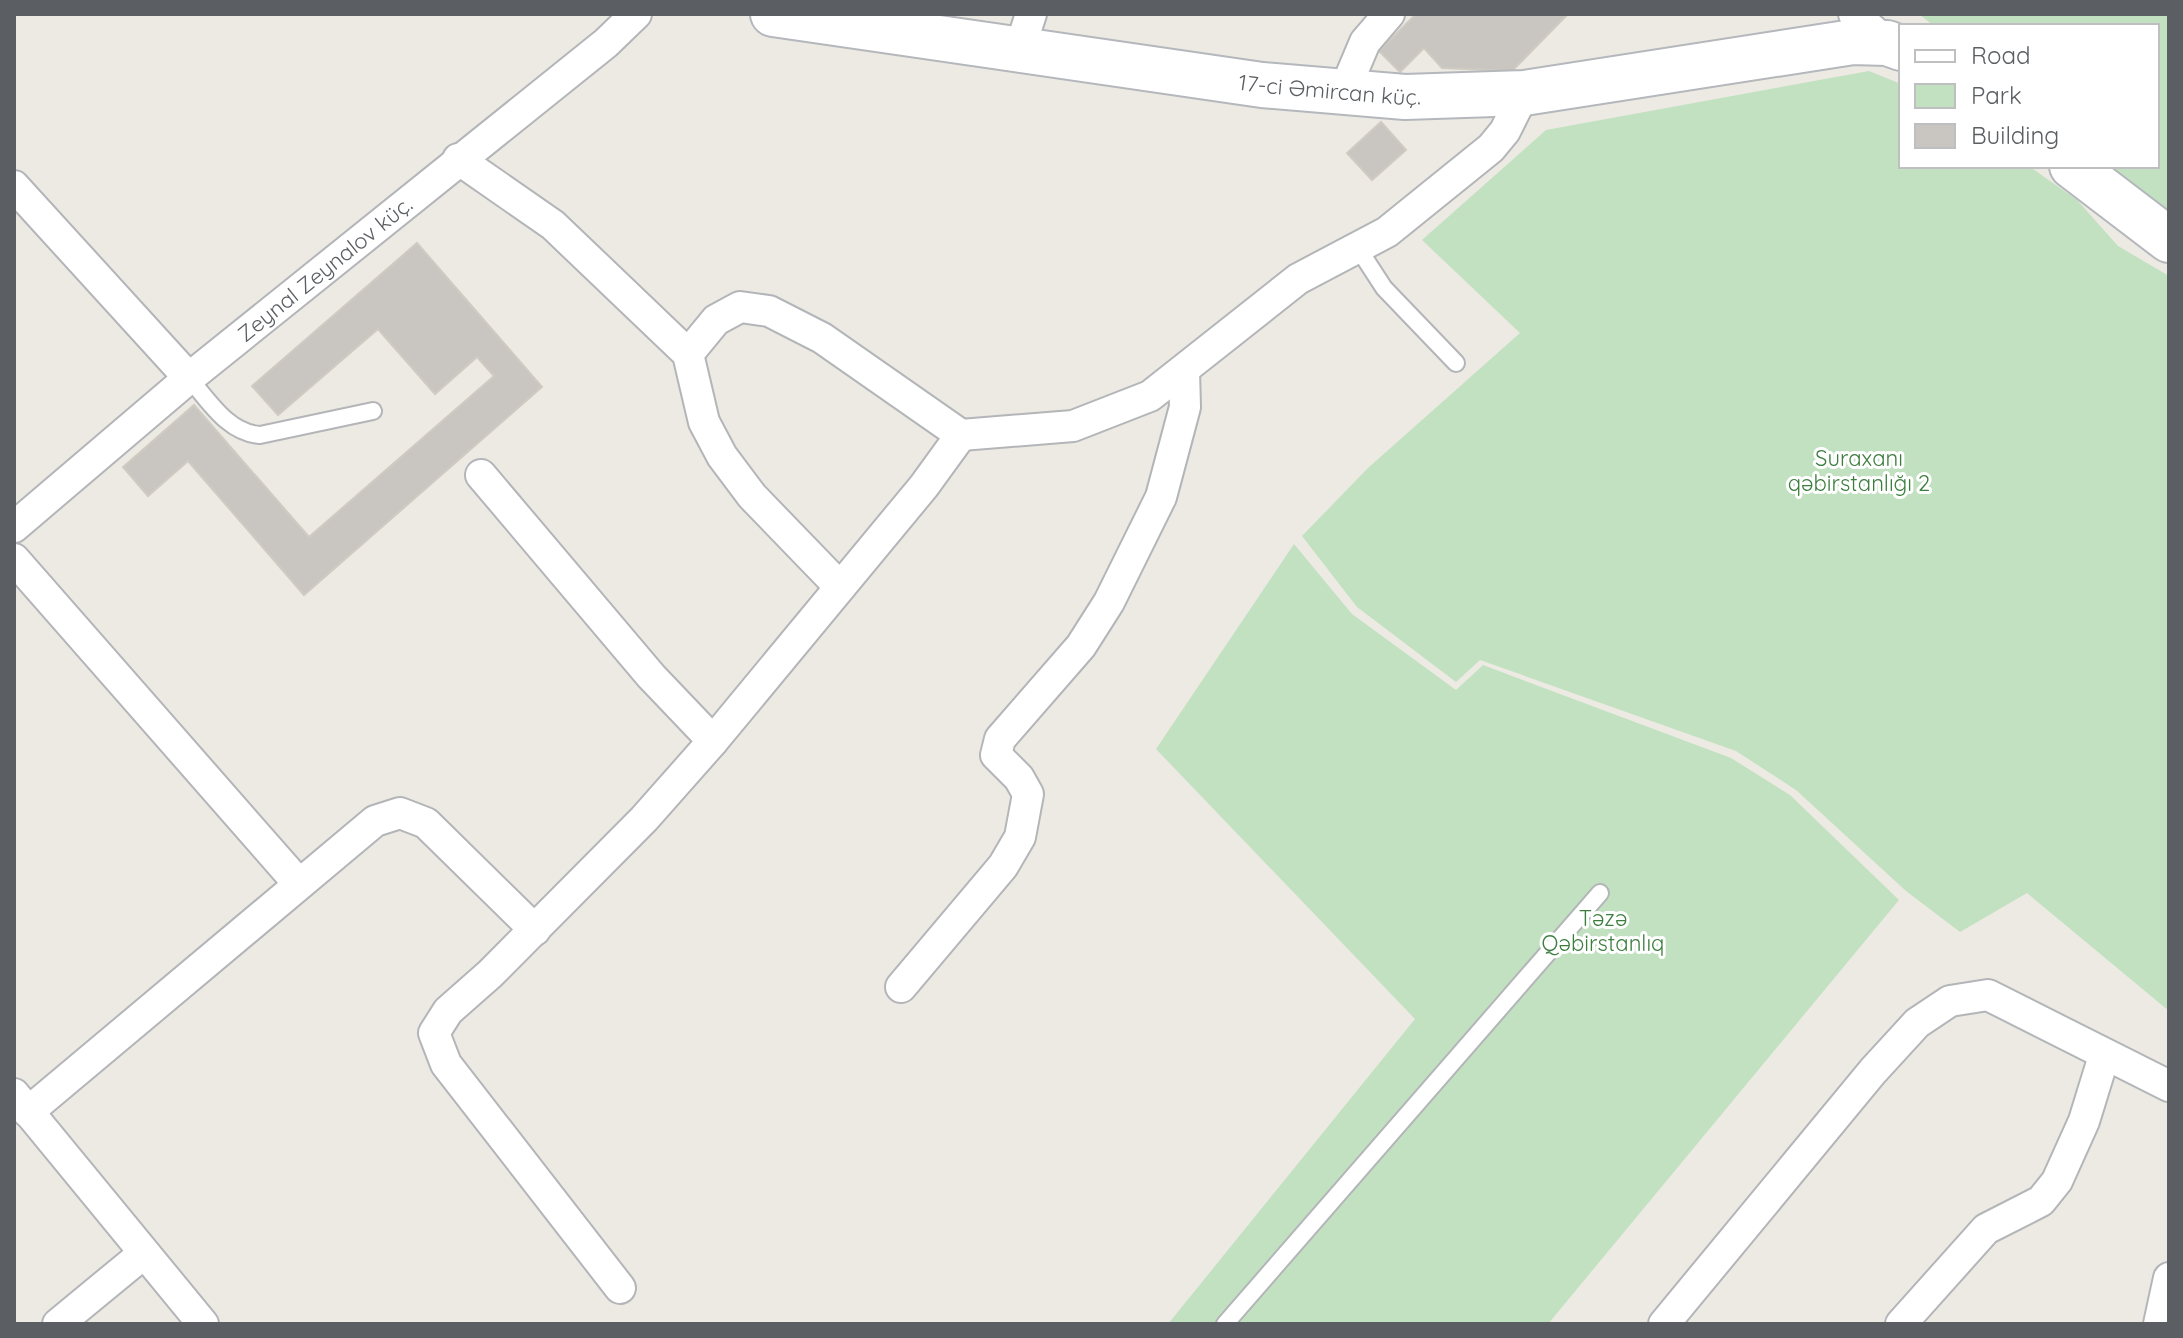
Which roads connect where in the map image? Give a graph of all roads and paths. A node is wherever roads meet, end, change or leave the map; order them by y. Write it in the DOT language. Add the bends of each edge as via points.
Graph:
graph roads {
  1 [pos="636,14"];
  2 [pos="773,14"];
  3 [pos="1389,14"];
  4 [pos="1854,14"];
  5 [pos="1026,31"];
  6 [pos="1894,45"];
  7 [pos="1524,93"];
  8 [pos="1343,94"];
  9 [pos="458,159"];
  10 [pos="2075,168"];
  11 [pos="14,186"];
  12 [pos="2169,240"];
  13 [pos="1358,248"];
  14 [pos="688,354"];
  15 [pos="1456,363"];
  16 [pos="1184,371"];
  17 [pos="189,378"];
  18 [pos="373,411"];
  19 [pos="961,435"];
  20 [pos="481,475"];
  21 [pos="14,527"];
  22 [pos="14,559"];
  23 [pos="840,587"];
  24 [pos="713,741"];
  25 [pos="299,884"];
  26 [pos="1600,893"];
  27 [pos="535,930"];
  28 [pos="901,987"];
  29 [pos="2104,1056"];
  30 [pos="2169,1086"];
  31 [pos="21,1103"];
  32 [pos="143,1254"];
  33 [pos="2169,1278"];
  34 [pos="620,1288"];
  35 [pos="58,1324"];
  36 [pos="203,1324"];
  37 [pos="1225,1324"];
  38 [pos="1664,1324"];
  39 [pos="1901,1324"];
  40 [pos="2159,1324"];
  1 -- 9 [label="street, Zeynal Zeynalov küç."];
  2 -- 5 [label="street, 17-ci Əmircan küç."];
  3 -- 8 [label="street" via="1365,42"];
  4 -- 6 [label="street"];
  5 -- 8 [label="street, 17-ci Əmircan küç."];
  6 -- 7 [label="street, 17-ci Əmircan küç." via="1853,42"];
  7 -- 8 [label="street, 17-ci Əmircan küç."];
  7 -- 13 [label="street" via="1491,148 1387,232"];
  9 -- 14 [label="street" via="553,225"];
  9 -- 17 [label="street, Zeynal Zeynalov küç."];
  10 -- 12 [label="street"];
  11 -- 17 [label="street"];
  13 -- 15 [label="lane" via="1384,288"];
  13 -- 16 [label="street" via="1298,279"];
  14 -- 19 [label="street" via="716,320 740,307 769,311 822,338"];
  14 -- 23 [label="street" via="704,422 722,456 752,496"];
  16 -- 19 [label="street" via="1150,396 1073,426"];
  16 -- 28 [label="street" via="1185,407 1161,497 1122,576 1081,646 1000,739 996,755 1028,794 1020,837 1003,866"];
  17 -- 18 [label="lane" via="230,425 245,434"];
  17 -- 21 [label="street, Zeynal Zeynalov küç."];
  19 -- 23 [label="street"];
  20 -- 24 [label="street" via="651,676"];
  22 -- 25 [label="street"];
  23 -- 24 [label="street"];
  24 -- 27 [label="street"];
  25 -- 27 [label="street" via="375,821 400,813 426,823"];
  25 -- 31 [label="street"];
  26 -- 37 [label="lane"];
  27 -- 34 [label="street" via="448,1011 434,1033 446,1064"];
  29 -- 30 [label="street"];
  29 -- 38 [label="street" via="1988,995 1950,1001 1917,1023 1873,1071"];
  29 -- 39 [label="street" via="2084,1121 2057,1181 2041,1201 1986,1229"];
  31 -- 32 [label="street"];
  32 -- 35 [label="street"];
  32 -- 36 [label="street"];
  33 -- 40 [label="street"];
}
